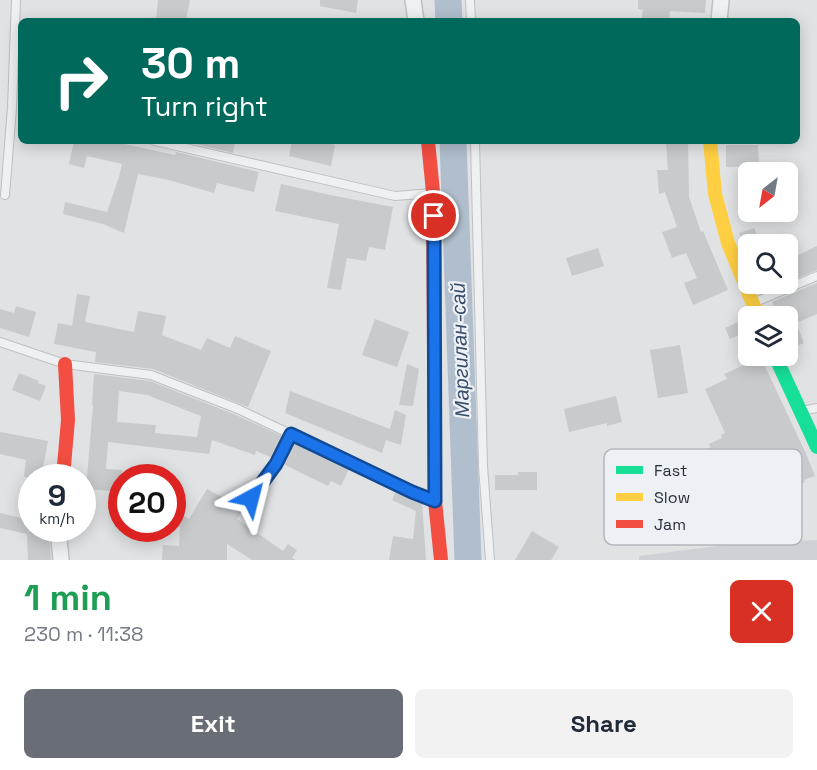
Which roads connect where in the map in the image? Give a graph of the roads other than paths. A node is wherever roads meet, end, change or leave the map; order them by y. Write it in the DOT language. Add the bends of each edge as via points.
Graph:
graph roads {
  1 [pos="16,0"];
  2 [pos="413,0"];
  3 [pos="470,0"];
  4 [pos="721,0"];
  5 [pos="416,18"];
  6 [pos="471,18"];
  7 [pos="719,18"];
  8 [pos="17,109"];
  9 [pos="168,144"];
  10 [pos="428,144"];
  11 [pos="475,144"];
  12 [pos="710,144"];
  13 [pos="434,192"];
  14 [pos="5,195"];
  15 [pos="817,276"];
  16 [pos="752,303"];
  17 [pos="753,306"];
  18 [pos="0,342"];
  19 [pos="65,364"];
  20 [pos="780,366"];
  21 [pos="817,408"];
  22 [pos="801,412"];
  23 [pos="291,434"];
  24 [pos="817,447"];
  25 [pos="64,464"];
  26 [pos="435,501"];
  27 [pos="242,504"];
  28 [pos="59,542"];
  29 [pos="61,560"];
  30 [pos="441,560"];
  31 [pos="490,560"];
  1 -- 8 [label="lane"];
  2 -- 5 [label="street"];
  3 -- 6 [label="lane"];
  4 -- 7 [label="street"];
  8 -- 14 [label="lane"];
  9 -- 13 [label="lane" via="395,196"];
  10 -- 13 [label="street"];
  11 -- 31 [label="lane" via="483,466"];
  12 -- 16 [label="street" via="715,194 728,243"];
  13 -- 26 [label="street"];
  15 -- 16 [label="lane"];
  16 -- 17 [label="street"];
  18 -- 19 [label="lane"];
  19 -- 23 [label="lane" via="151,375"];
  19 -- 25 [label="street" via="68,420"];
  20 -- 22 [label="street"];
  21 -- 22 [label="lane"];
  22 -- 24 [label="street"];
  23 -- 26 [label="lane"];
  23 -- 27 [label="lane" via="276,464"];
  26 -- 30 [label="street"];
  28 -- 29 [label="street"];
}
